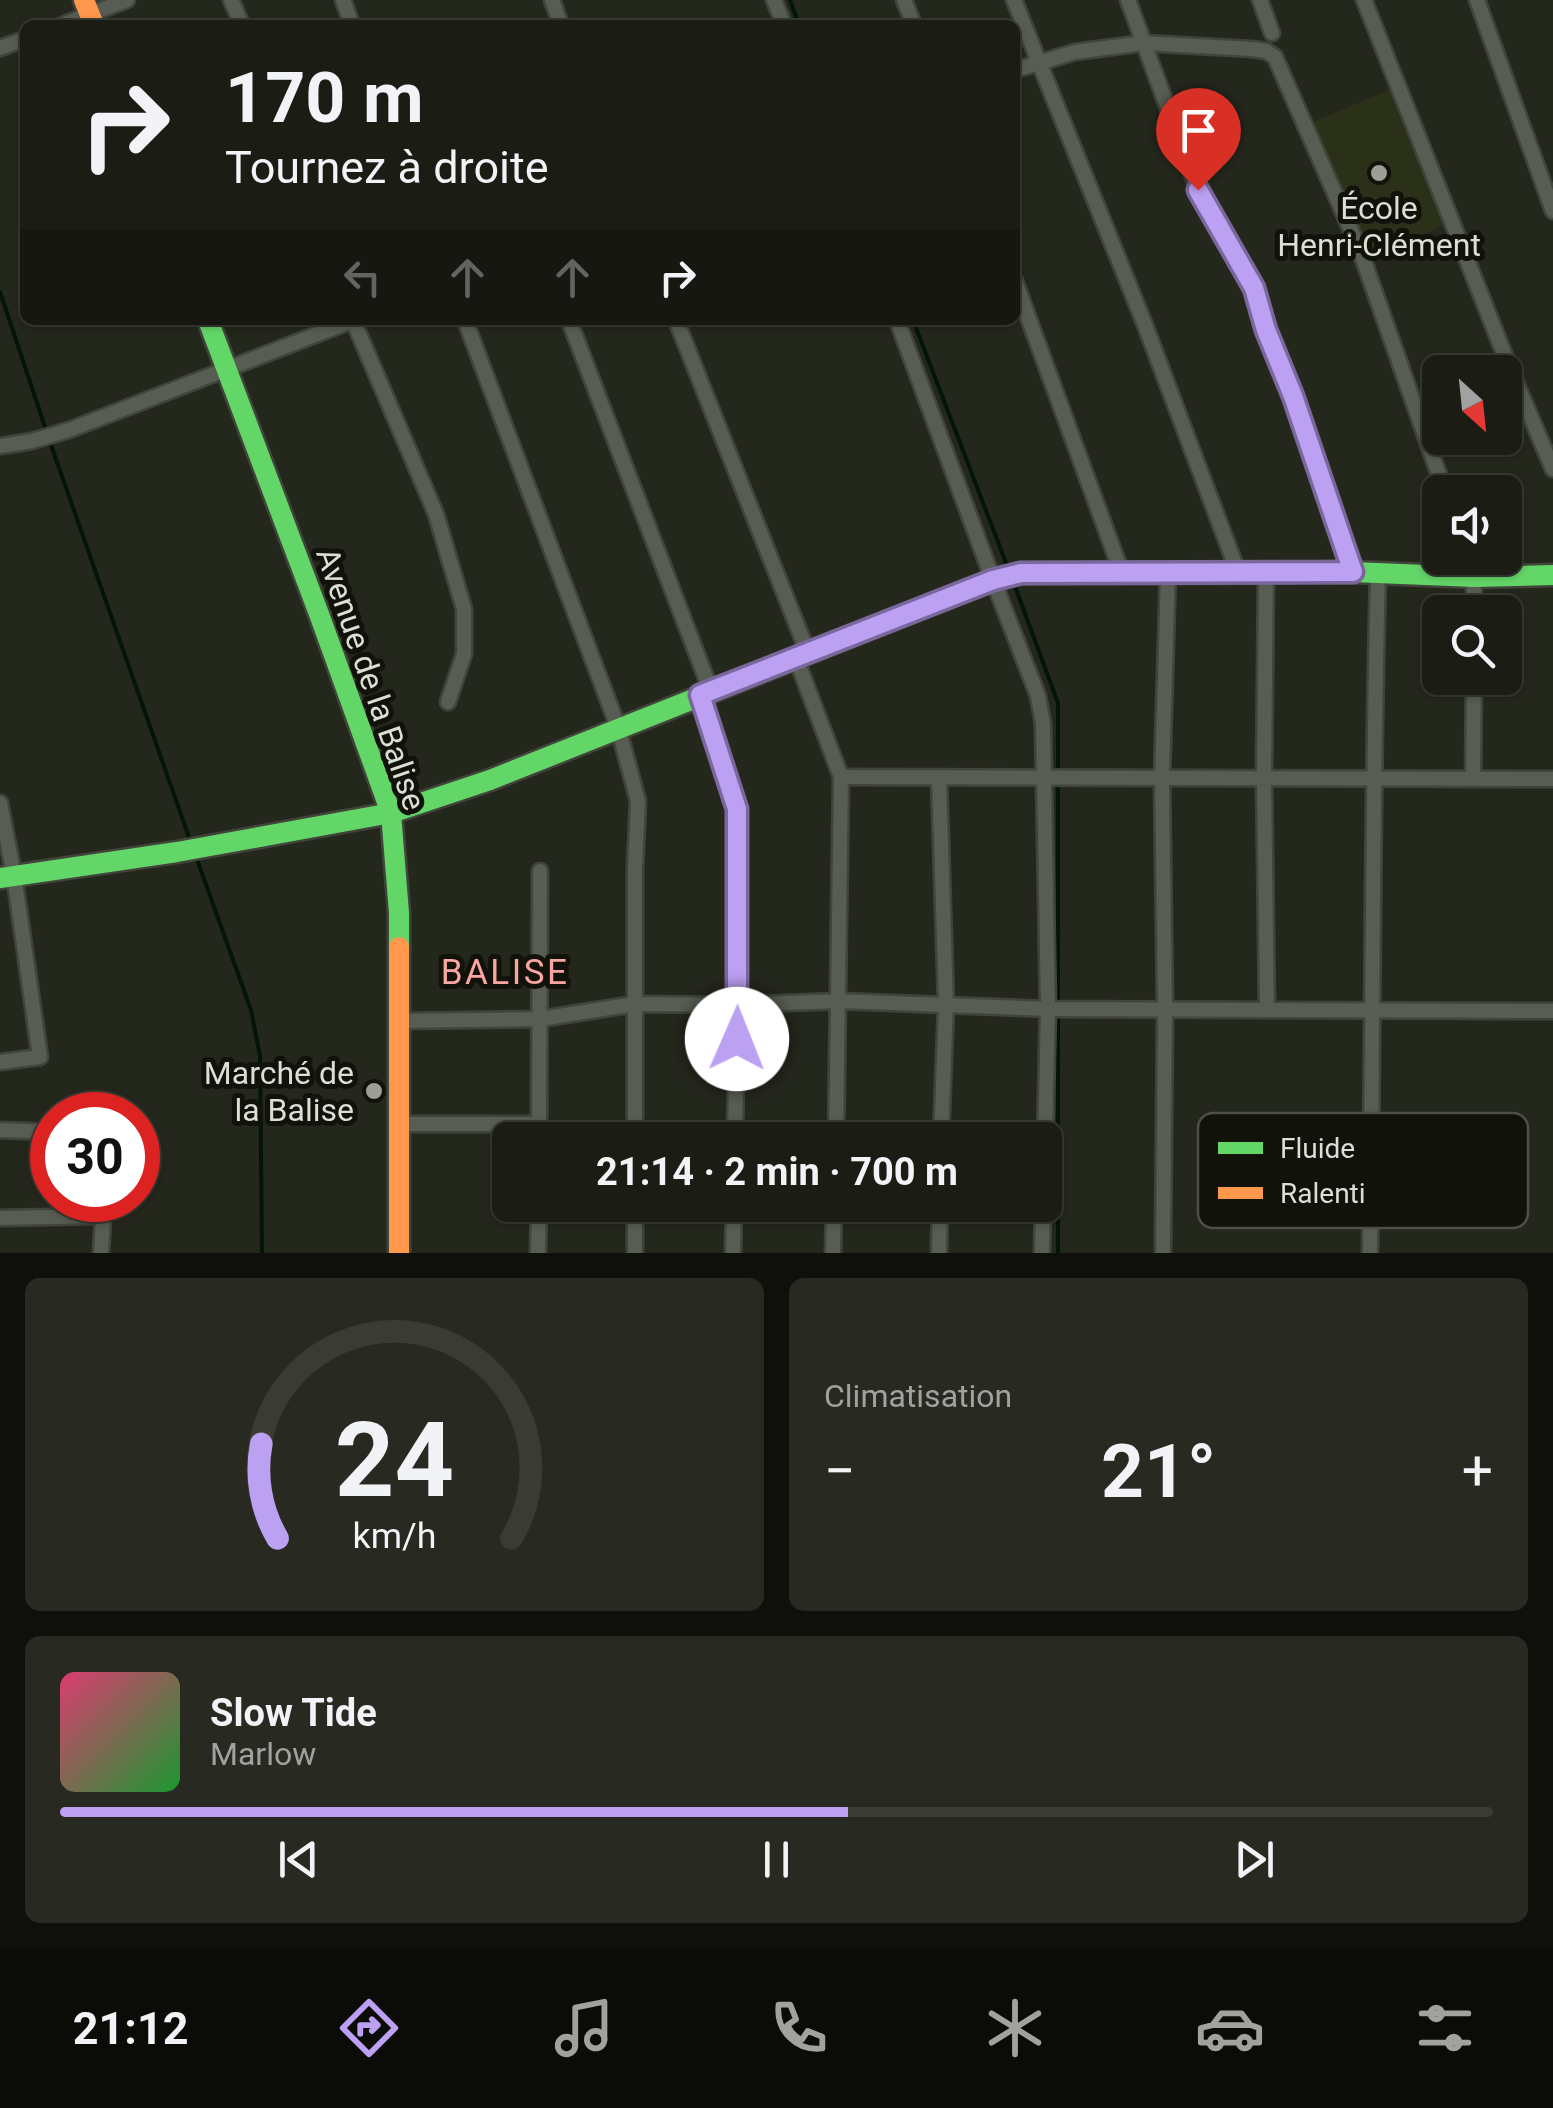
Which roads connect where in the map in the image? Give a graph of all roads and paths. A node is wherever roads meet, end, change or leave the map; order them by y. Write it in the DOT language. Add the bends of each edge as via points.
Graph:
graph roads {
  1 [pos="126,0"];
  2 [pos="1014,0"];
  3 [pos="1128,0"];
  4 [pos="1260,0"];
  5 [pos="1364,0"];
  6 [pos="1477,0"];
  7 [pos="90,13"];
  8 [pos="1272,33"];
  9 [pos="1143,43"];
  10 [pos="1039,63"];
  11 [pos="1020,69"];
  12 [pos="1553,211"];
  13 [pos="1020,295"];
  14 [pos="210,325"];
  15 [pos="341,325"];
  16 [pos="356,325"];
  17 [pos="467,325"];
  18 [pos="571,325"];
  19 [pos="678,325"];
  20 [pos="899,325"];
  21 [pos="226,370"];
  22 [pos="0,446"];
  23 [pos="1553,469"];
  24 [pos="1439,475"];
  25 [pos="1422,570"];
  26 [pos="1122,572"];
  27 [pos="1168,572"];
  28 [pos="1238,572"];
  29 [pos="1266,572"];
  30 [pos="1353,572"];
  31 [pos="1378,572"];
  32 [pos="1522,572"];
  33 [pos="1553,575"];
  34 [pos="1006,576"];
  35 [pos="802,656"];
  36 [pos="706,693"];
  37 [pos="1474,695"];
  38 [pos="448,702"];
  39 [pos="618,727"];
  40 [pos="841,778"];
  41 [pos="939,778"];
  42 [pos="1046,778"];
  43 [pos="1162,778"];
  44 [pos="1264,778"];
  45 [pos="1372,779"];
  46 [pos="1473,779"];
  47 [pos="1553,780"];
  48 [pos="0,802"];
  49 [pos="392,813"];
  50 [pos="540,872"];
  51 [pos="7,876"];
  52 [pos="840,1000"];
  53 [pos="634,1004"];
  54 [pos="946,1004"];
  55 [pos="737,1005"];
  56 [pos="1055,1009"];
  57 [pos="1165,1009"];
  58 [pos="1267,1010"];
  59 [pos="1373,1010"];
  60 [pos="1553,1012"];
  61 [pos="540,1019"];
  62 [pos="398,1020"];
  63 [pos="0,1062"];
  64 [pos="1372,1113"];
  65 [pos="539,1122"];
  66 [pos="635,1122"];
  67 [pos="735,1122"];
  68 [pos="837,1122"];
  69 [pos="942,1122"];
  70 [pos="1046,1122"];
  71 [pos="400,1124"];
  72 [pos="492,1124"];
  73 [pos="0,1130"];
  74 [pos="30,1131"];
  75 [pos="30,1215"];
  76 [pos="0,1218"];
  77 [pos="102,1222"];
  78 [pos="539,1222"];
  79 [pos="635,1222"];
  80 [pos="734,1222"];
  81 [pos="834,1222"];
  82 [pos="940,1222"];
  83 [pos="1043,1222"];
  84 [pos="1370,1228"];
  85 [pos="101,1253"];
  86 [pos="399,1253"];
  87 [pos="538,1253"];
  88 [pos="635,1253"];
  89 [pos="733,1253"];
  90 [pos="833,1253"];
  91 [pos="939,1253"];
  92 [pos="1042,1253"];
  93 [pos="1163,1253"];
  94 [pos="1370,1253"];
  1 -- 7 [label="street"];
  2 -- 10 [label="street"];
  3 -- 9 [label="street"];
  4 -- 8 [label="street"];
  5 -- 23 [label="street"];
  6 -- 12 [label="street"];
  9 -- 10 [label="street"];
  9 -- 24 [label="street" via="1275,56 1361,252"];
  9 -- 30 [label="street" via="1198,190 1254,288"];
  10 -- 11 [label="street"];
  10 -- 28 [label="street"];
  13 -- 26 [label="street"];
  14 -- 21 [label="street, Avenue de la Balise"];
  15 -- 21 [label="street"];
  16 -- 38 [label="street" via="436,514 464,609 464,654"];
  17 -- 39 [label="street"];
  18 -- 36 [label="street"];
  19 -- 35 [label="street"];
  20 -- 34 [label="street"];
  21 -- 22 [label="street" via="70,430"];
  21 -- 49 [label="street, Avenue de la Balise"];
  25 -- 31 [label="street"];
  26 -- 27 [label="street"];
  26 -- 34 [label="street"];
  27 -- 28 [label="street"];
  27 -- 43 [label="street"];
  28 -- 29 [label="street"];
  29 -- 30 [label="street"];
  29 -- 44 [label="street"];
  30 -- 31 [label="street"];
  31 -- 45 [label="street"];
  32 -- 33 [label="street"];
  34 -- 35 [label="street"];
  34 -- 42 [label="street" via="1044,724"];
  35 -- 36 [label="street"];
  35 -- 40 [label="street"];
  36 -- 39 [label="street"];
  36 -- 55 [label="street" via="737,809"];
  37 -- 46 [label="street"];
  39 -- 49 [label="street"];
  39 -- 53 [label="street" via="638,801"];
  40 -- 41 [label="street"];
  40 -- 52 [label="street"];
  41 -- 42 [label="street"];
  41 -- 54 [label="street"];
  42 -- 43 [label="street"];
  42 -- 56 [label="street"];
  43 -- 44 [label="street"];
  43 -- 57 [label="street"];
  44 -- 45 [label="street"];
  44 -- 58 [label="street"];
  45 -- 46 [label="street"];
  45 -- 59 [label="street"];
  46 -- 47 [label="street"];
  48 -- 51 [label="street"];
  49 -- 51 [label="street"];
  49 -- 62 [label="street, Avenue de la Balise"];
  50 -- 61 [label="street"];
  51 -- 63 [label="street" via="40,1057"];
  52 -- 54 [label="street"];
  52 -- 55 [label="street"];
  52 -- 68 [label="street"];
  53 -- 55 [label="street"];
  53 -- 61 [label="street"];
  53 -- 66 [label="street"];
  54 -- 56 [label="street"];
  54 -- 69 [label="street"];
  55 -- 67 [label="street"];
  56 -- 57 [label="street"];
  56 -- 70 [label="street"];
  57 -- 58 [label="street"];
  57 -- 93 [label="street"];
  58 -- 59 [label="street"];
  59 -- 60 [label="street"];
  59 -- 64 [label="street"];
  61 -- 62 [label="street"];
  61 -- 65 [label="street"];
  62 -- 71 [label="street, Avenue de la Balise"];
  71 -- 72 [label="street"];
  71 -- 86 [label="street, Avenue de la Balise"];
  73 -- 74 [label="street"];
  75 -- 76 [label="street"];
  77 -- 85 [label="street"];
  78 -- 87 [label="street"];
  79 -- 88 [label="street"];
  80 -- 89 [label="street"];
  81 -- 90 [label="street"];
  82 -- 91 [label="street"];
  83 -- 92 [label="street"];
  84 -- 94 [label="street"];
}
